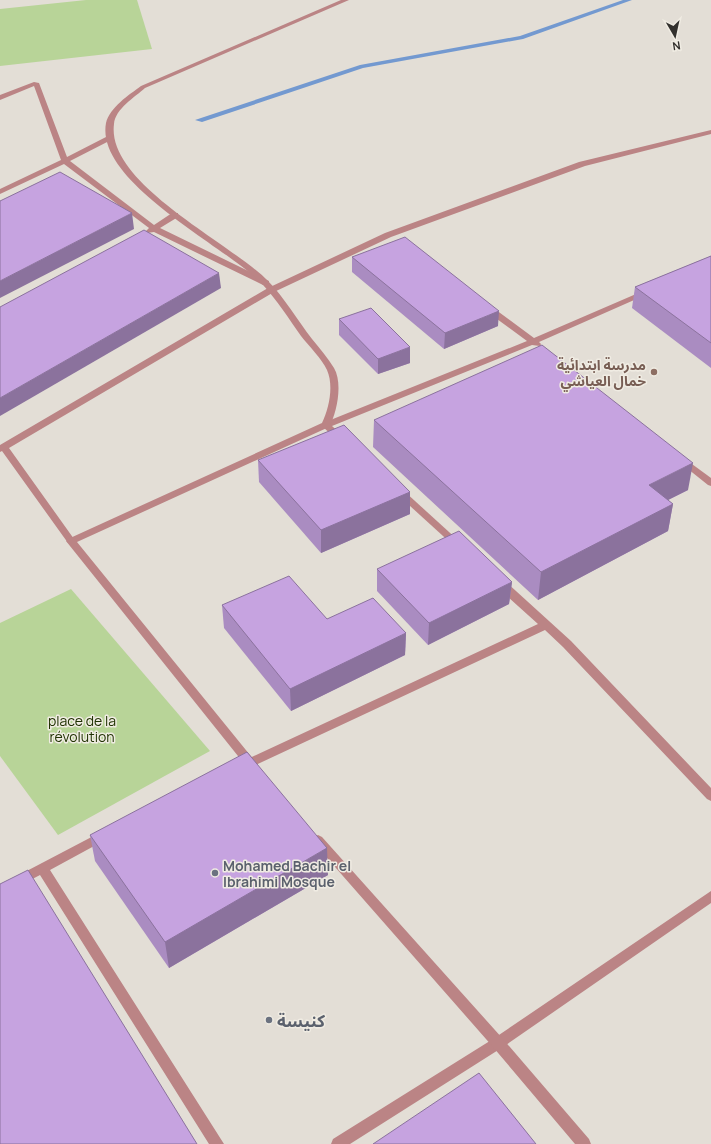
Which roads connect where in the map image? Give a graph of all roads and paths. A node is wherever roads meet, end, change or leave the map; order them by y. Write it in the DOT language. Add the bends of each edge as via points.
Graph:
graph roads {
  1 [pos="346,0"];
  2 [pos="0,98"];
  3 [pos="711,132"];
  4 [pos="109,139"];
  5 [pos="65,161"];
  6 [pos="0,192"];
  7 [pos="175,215"];
  8 [pos="155,229"];
  9 [pos="141,236"];
  10 [pos="269,286"];
  11 [pos="654,290"];
  12 [pos="483,304"];
  13 [pos="534,342"];
  14 [pos="546,351"];
  15 [pos="326,425"];
  16 [pos="347,444"];
  17 [pos="2,448"];
  18 [pos="674,454"];
  19 [pos="711,483"];
  20 [pos="393,486"];
  21 [pos="71,541"];
  22 [pos="464,550"];
  23 [pos="493,577"];
  24 [pos="545,625"];
  25 [pos="252,766"];
  26 [pos="236,770"];
  27 [pos="711,796"];
  28 [pos="111,833"];
  29 [pos="313,834"];
  30 [pos="42,868"];
  31 [pos="0,891"];
  32 [pos="711,896"];
  33 [pos="498,1043"];
  34 [pos="218,1144"];
  35 [pos="338,1144"];
  36 [pos="584,1144"];
  1 -- 4 [label="street" via="143,87 121,105 110,123"];
  2 -- 5 [label="street" via="36,83"];
  3 -- 10 [label="street" via="582,164"];
  4 -- 5 [label="street"];
  4 -- 7 [label="street" via="114,154 131,176"];
  5 -- 6 [label="street"];
  5 -- 8 [label="street"];
  7 -- 8 [label="street"];
  7 -- 10 [label="street" via="254,270"];
  8 -- 9 [label="street"];
  8 -- 10 [label="street"];
  10 -- 15 [label="street" via="331,370 334,408"];
  10 -- 17 [label="street"];
  11 -- 13 [label="street"];
  12 -- 13 [label="street"];
  13 -- 14 [label="street"];
  13 -- 15 [label="street"];
  15 -- 16 [label="street"];
  15 -- 21 [label="street"];
  17 -- 21 [label="street"];
  18 -- 19 [label="street"];
  20 -- 22 [label="street"];
  21 -- 25 [label="street"];
  23 -- 24 [label="street"];
  24 -- 25 [label="street"];
  24 -- 27 [label="street" via="567,644"];
  25 -- 26 [label="street"];
  28 -- 30 [label="street"];
  29 -- 33 [label="street"];
  30 -- 31 [label="street"];
  30 -- 34 [label="street"];
  32 -- 33 [label="street"];
  33 -- 35 [label="street"];
  33 -- 36 [label="street"];
}
